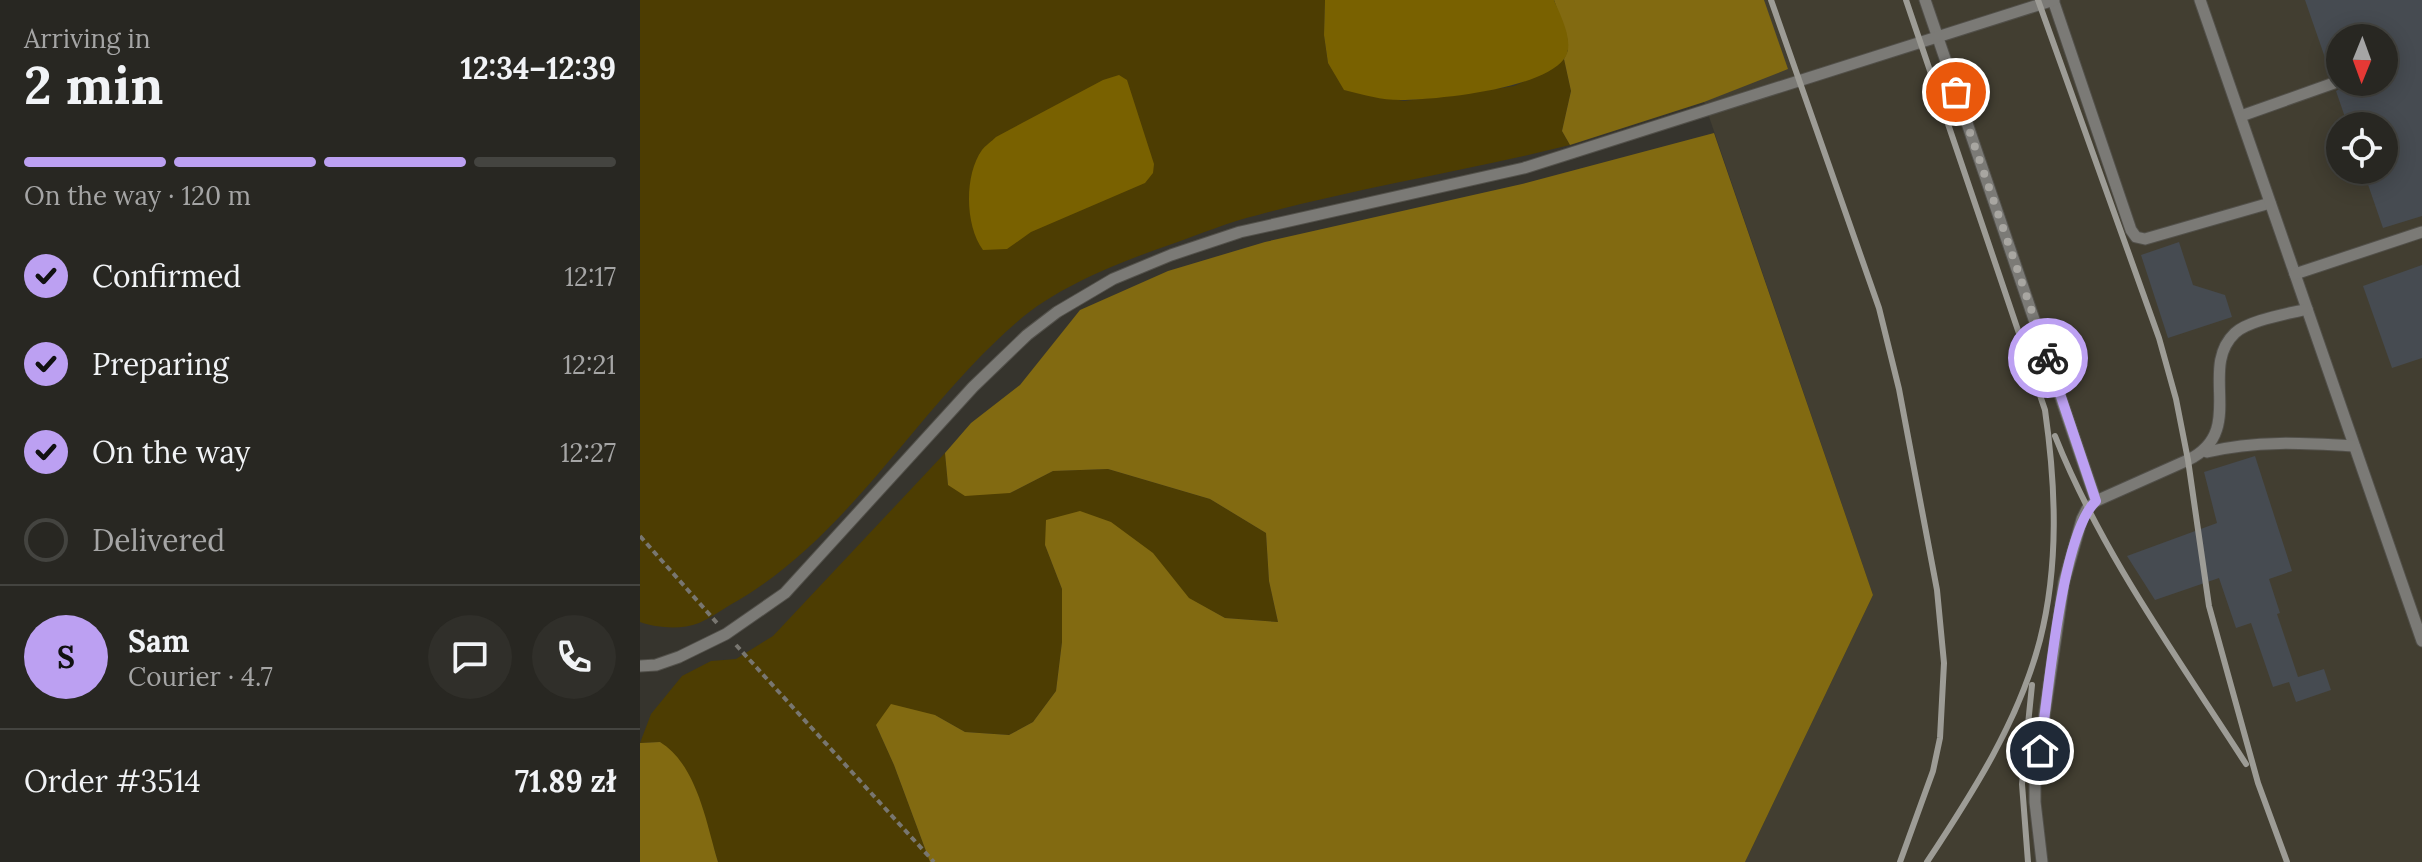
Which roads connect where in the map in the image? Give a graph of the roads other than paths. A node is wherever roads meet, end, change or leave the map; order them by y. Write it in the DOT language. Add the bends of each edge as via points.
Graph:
graph roads {
  1 [pos="1925,0"];
  2 [pos="2053,0"];
  3 [pos="2200,0"];
  4 [pos="1937,37"];
  5 [pos="2326,86"];
  6 [pos="2241,116"];
  7 [pos="2270,203"];
  8 [pos="2422,232"];
  9 [pos="2295,274"];
  10 [pos="2307,309"];
  11 [pos="2354,446"];
  12 [pos="2202,454"];
  13 [pos="2096,501"];
  14 [pos="2422,641"];
  15 [pos="640,666"];
  16 [pos="2042,862"];
  1 -- 4 [label="lane"];
  2 -- 4 [label="lane"];
  2 -- 7 [label="lane" via="2136,237 2145,239"];
  3 -- 6 [label="lane"];
  4 -- 13 [label="lane"];
  4 -- 15 [label="lane" via="1524,168 1240,232 1113,279 1027,335 785,593 726,634 679,657"];
  5 -- 6 [label="lane"];
  6 -- 7 [label="lane"];
  7 -- 9 [label="lane"];
  8 -- 9 [label="lane"];
  9 -- 10 [label="lane"];
  10 -- 11 [label="lane"];
  10 -- 12 [label="lane" via="2246,326 2227,343 2218,424 2212,444"];
  11 -- 12 [label="lane" via="2264,442"];
  11 -- 14 [label="lane"];
  12 -- 13 [label="lane"];
  13 -- 16 [label="lane" via="2082,519 2064,582 2035,779"];
}
